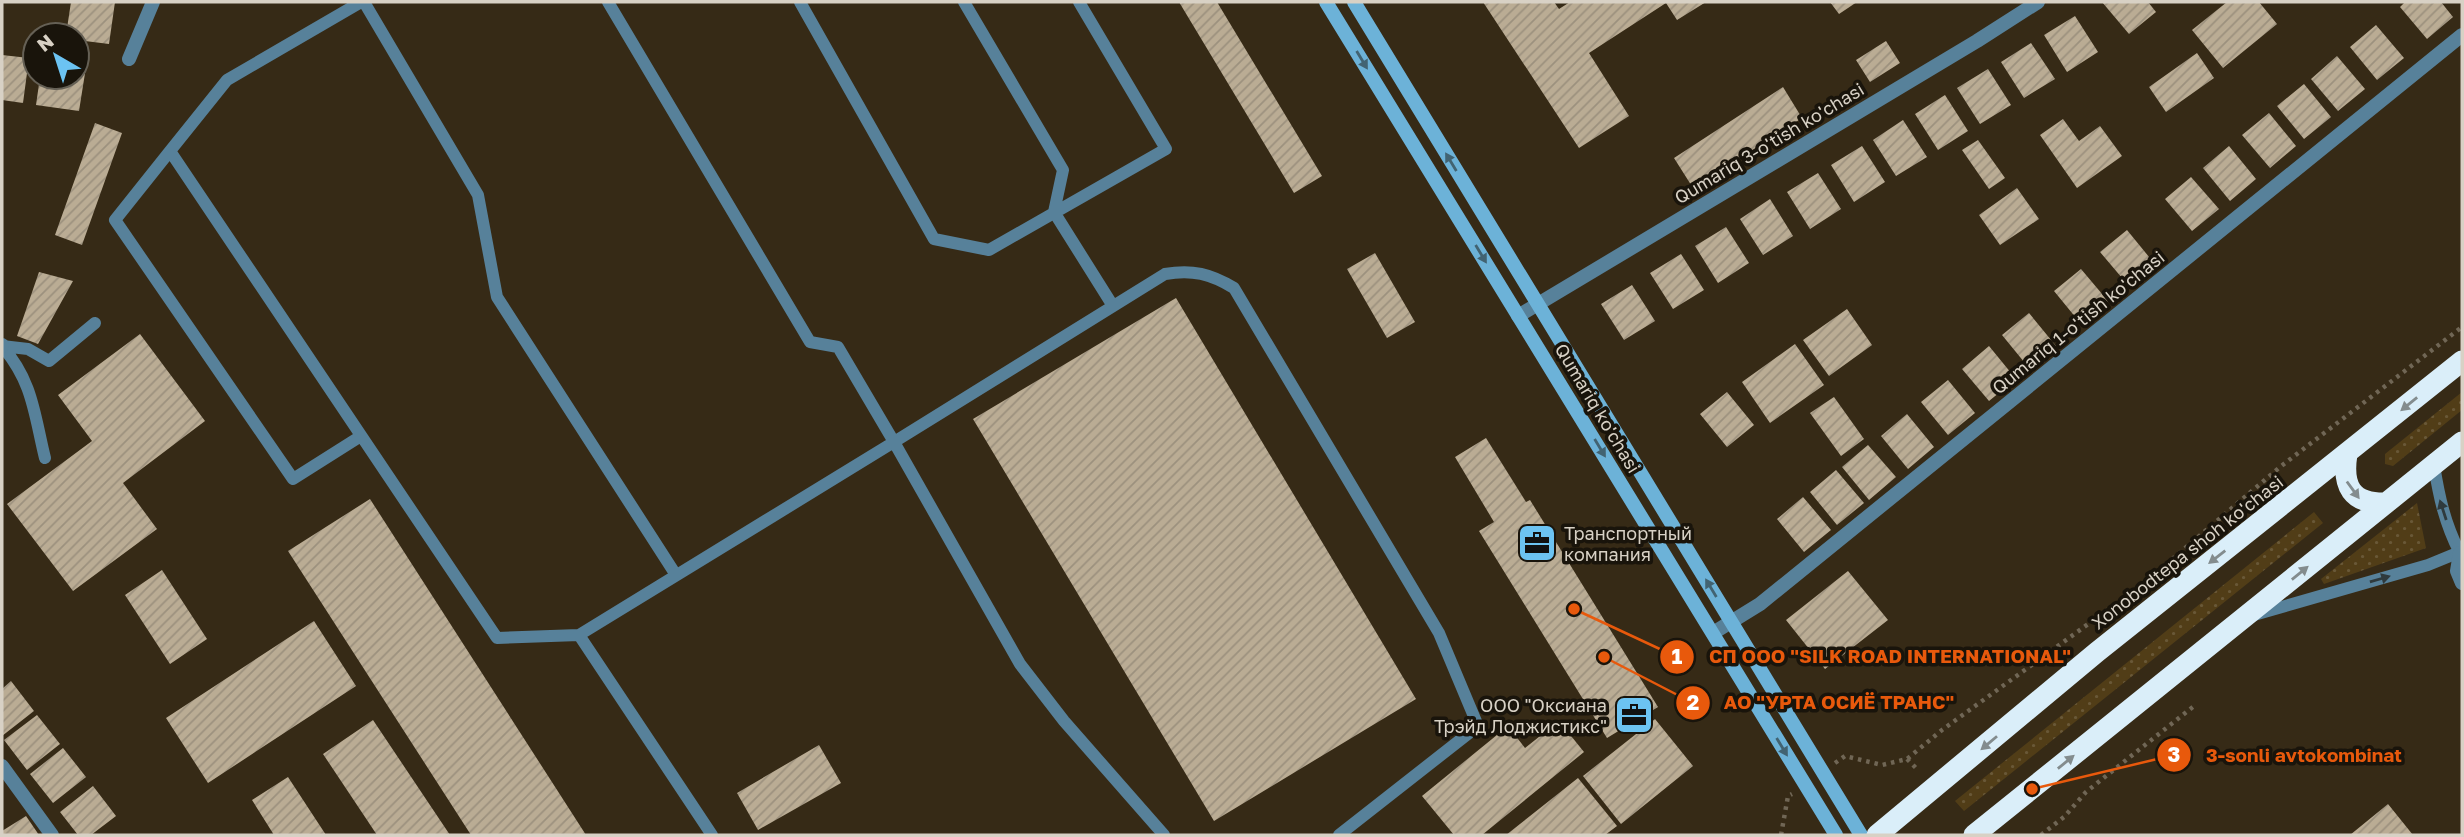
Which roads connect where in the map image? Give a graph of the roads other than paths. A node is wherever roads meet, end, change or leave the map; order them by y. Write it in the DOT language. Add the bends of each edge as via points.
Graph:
graph roads {
  1 [pos="153,2"];
  2 [pos="363,2"];
  3 [pos="608,2"];
  4 [pos="800,2"];
  5 [pos="964,2"];
  6 [pos="1079,2"];
  7 [pos="1326,2"];
  8 [pos="1354,2"];
  9 [pos="2038,2"];
  10 [pos="2462,35"];
  11 [pos="129,59"];
  12 [pos="170,152"];
  13 [pos="1054,212"];
  14 [pos="1538,304"];
  15 [pos="1113,306"];
  16 [pos="1518,316"];
  17 [pos="96,323"];
  18 [pos="2,345"];
  19 [pos="2462,361"];
  20 [pos="1601,407"];
  21 [pos="1582,419"];
  22 [pos="361,436"];
  23 [pos="894,442"];
  24 [pos="2462,442"];
  25 [pos="2347,454"];
  26 [pos="45,458"];
  27 [pos="2434,465"];
  28 [pos="2386,503"];
  29 [pos="2461,552"];
  30 [pos="676,575"];
  31 [pos="2462,583"];
  32 [pos="2243,618"];
  33 [pos="1731,621"];
  34 [pos="1713,633"];
  35 [pos="579,635"];
  36 [pos="2,766"];
  37 [pos="52,835"];
  38 [pos="712,835"];
  39 [pos="1164,835"];
  40 [pos="1339,835"];
  41 [pos="1836,835"];
  42 [pos="1861,835"];
  43 [pos="1877,835"];
  44 [pos="1975,835"];
  1 -- 11 [label="street"];
  2 -- 12 [label="lane" via="227,80"];
  2 -- 30 [label="lane" via="478,195 497,297"];
  3 -- 23 [label="lane" via="810,342 838,347"];
  4 -- 13 [label="lane" via="934,239 989,250"];
  5 -- 13 [label="lane" via="1063,170"];
  6 -- 13 [label="lane" via="1166,149"];
  7 -- 16 [label="main road, Qumariq ko'chasi, one-way"];
  14 -- 8 [label="main road, Qumariq ko'chasi, one-way"];
  9 -- 14 [label="street, Qumariq 3-o'tish ko'chasi"];
  10 -- 33 [label="street, Qumariq 1-o'tish ko'chasi" via="1760,604"];
  12 -- 22 [label="lane"];
  12 -- 22 [label="lane" via="115,220 293,479"];
  13 -- 15 [label="lane"];
  14 -- 16 [label="street, Qumariq 3-o'tish ko'chasi"];
  14 -- 20 [label="main road, Qumariq ko'chasi"];
  15 -- 23 [label="lane"];
  15 -- 40 [label="lane" via="1166,274 1181,271 1199,272 1234,288 1439,633 1478,726"];
  16 -- 21 [label="main road, Qumariq ko'chasi"];
  17 -- 18 [label="lane" via="49,361 28,349"];
  18 -- 26 [label="lane" via="27,383"];
  19 -- 25 [label="highway, Xonobodtepa shoh ko'chasi, one-way"];
  20 -- 21 [label="main road"];
  33 -- 20 [label="main road, Qumariq ko'chasi, one-way"];
  21 -- 34 [label="main road, Qumariq ko'chasi, one-way"];
  22 -- 35 [label="lane" via="497,638"];
  23 -- 30 [label="lane"];
  23 -- 39 [label="lane" via="1020,664"];
  24 -- 27 [label="highway"];
  25 -- 28 [label="highway, one-way" via="2345,474 2350,491 2364,501"];
  25 -- 43 [label="highway, Xonobodtepa shoh ko'chasi, one-way" via="2097,652"];
  27 -- 28 [label="highway"];
  29 -- 27 [label="lane, one-way" via="2439,501"];
  32 -- 28 [label="highway, one-way"];
  29 -- 31 [label="street" via="2457,571"];
  32 -- 29 [label="lane, one-way"];
  30 -- 35 [label="lane"];
  44 -- 32 [label="highway, one-way"];
  33 -- 34 [label="street, Qumariq 1-o'tish ko'chasi"];
  33 -- 42 [label="main road, Qumariq ko'chasi"];
  34 -- 41 [label="main road, Qumariq ko'chasi, one-way"];
  35 -- 38 [label="lane"];
  36 -- 37 [label="street"];
}
